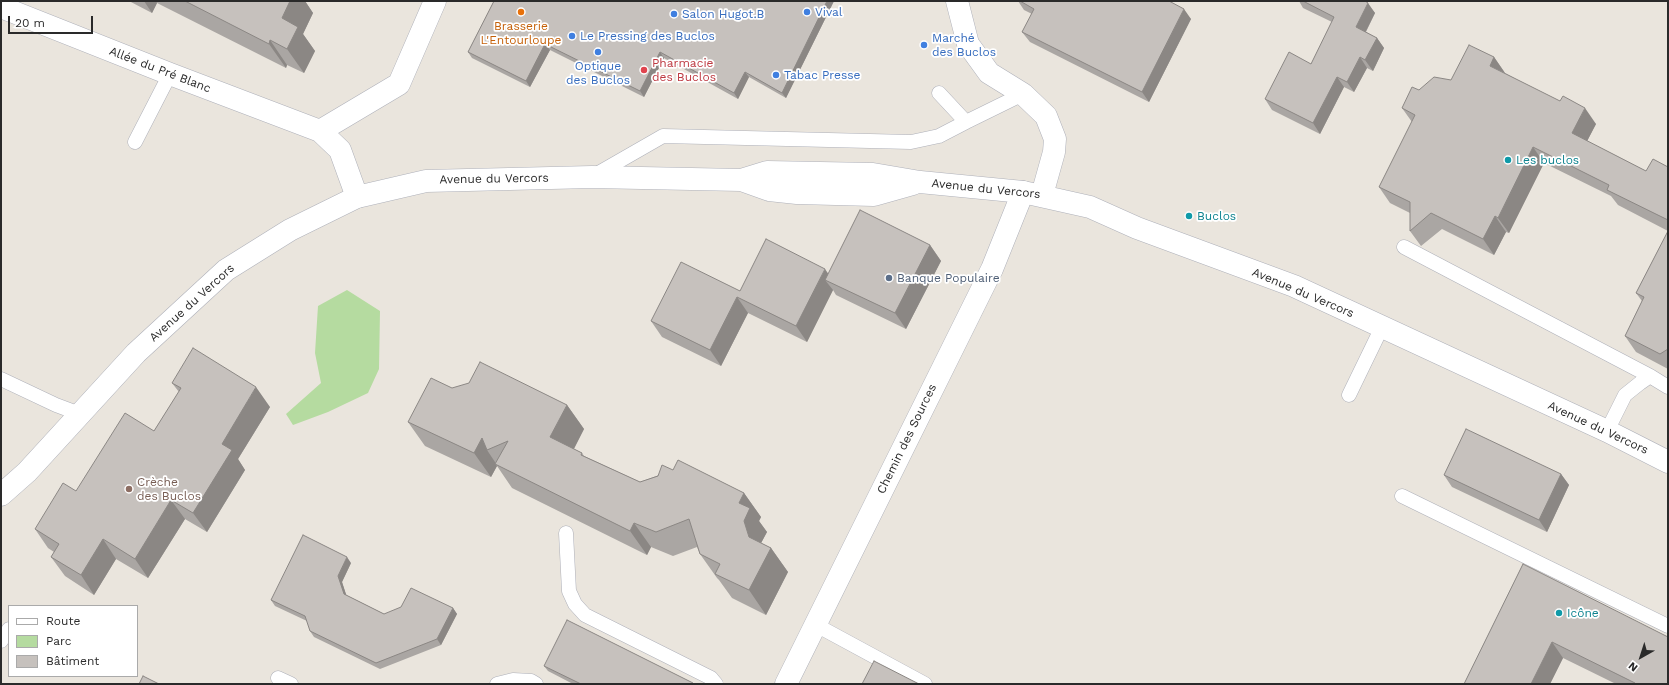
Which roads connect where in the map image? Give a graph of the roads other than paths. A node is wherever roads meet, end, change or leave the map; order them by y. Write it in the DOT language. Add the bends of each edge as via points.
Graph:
graph roads {
  1 [pos="435,1"];
  2 [pos="957,1"];
  3 [pos="1,7"];
  4 [pos="170,74"];
  5 [pos="939,93"];
  6 [pos="1023,94"];
  7 [pos="966,122"];
  8 [pos="320,131"];
  9 [pos="135,142"];
  10 [pos="592,177"];
  11 [pos="1033,194"];
  12 [pos="357,197"];
  13 [pos="1404,247"];
  14 [pos="1382,328"];
  15 [pos="1650,376"];
  16 [pos="1,379"];
  17 [pos="1668,387"];
  18 [pos="1349,395"];
  19 [pos="80,414"];
  20 [pos="1607,431"];
  21 [pos="1668,462"];
  22 [pos="1,495"];
  23 [pos="1402,496"];
  24 [pos="566,533"];
  25 [pos="816,625"];
  26 [pos="1668,626"];
  27 [pos="8,630"];
  28 [pos="1,641"];
  29 [pos="278,678"];
  30 [pos="291,684"];
  31 [pos="497,684"];
  32 [pos="536,684"];
  33 [pos="716,684"];
  34 [pos="786,684"];
  35 [pos="925,684"];
  1 -- 8 [label="street" via="399,84"];
  2 -- 6 [label="street, Chemin des Sources" via="968,44 989,73"];
  3 -- 4 [label="street, Allée du Pré Blanc"];
  4 -- 8 [label="street, Allée du Pré Blanc"];
  4 -- 9 [label="lane"];
  5 -- 7 [label="lane"];
  6 -- 7 [label="lane"];
  6 -- 11 [label="street, Chemin des Sources" via="1046,116 1055,139 1054,152"];
  7 -- 10 [label="lane" via="939,136 911,142 663,136"];
  8 -- 12 [label="street, Allée du Pré Blanc" via="340,150"];
  10 -- 11 [label="street, Avenue du Vercors" via="741,180 767,172 873,174 920,182"];
  10 -- 12 [label="street, Avenue du Vercors" via="426,181"];
  11 -- 14 [label="street, Avenue du Vercors" via="1090,207 1137,228 1294,286"];
  11 -- 25 [label="street, Chemin des Sources" via="992,269"];
  12 -- 19 [label="street, Avenue du Vercors" via="290,230 226,270 136,353"];
  13 -- 15 [label="lane"];
  14 -- 18 [label="lane"];
  14 -- 20 [label="street, Avenue du Vercors"];
  15 -- 17 [label="lane"];
  15 -- 20 [label="lane" via="1625,395"];
  16 -- 19 [label="lane"];
  19 -- 22 [label="street, Avenue du Vercors" via="27,472"];
  20 -- 21 [label="street, Avenue du Vercors"];
  23 -- 26 [label="lane"];
  24 -- 33 [label="lane" via="570,591 575,604 584,615 711,678"];
  25 -- 34 [label="street, Chemin des Sources"];
  25 -- 35 [label="lane"];
  27 -- 28 [label="lane"];
  29 -- 30 [label="lane"];
  31 -- 32 [label="lane" via="513,680"];
}
